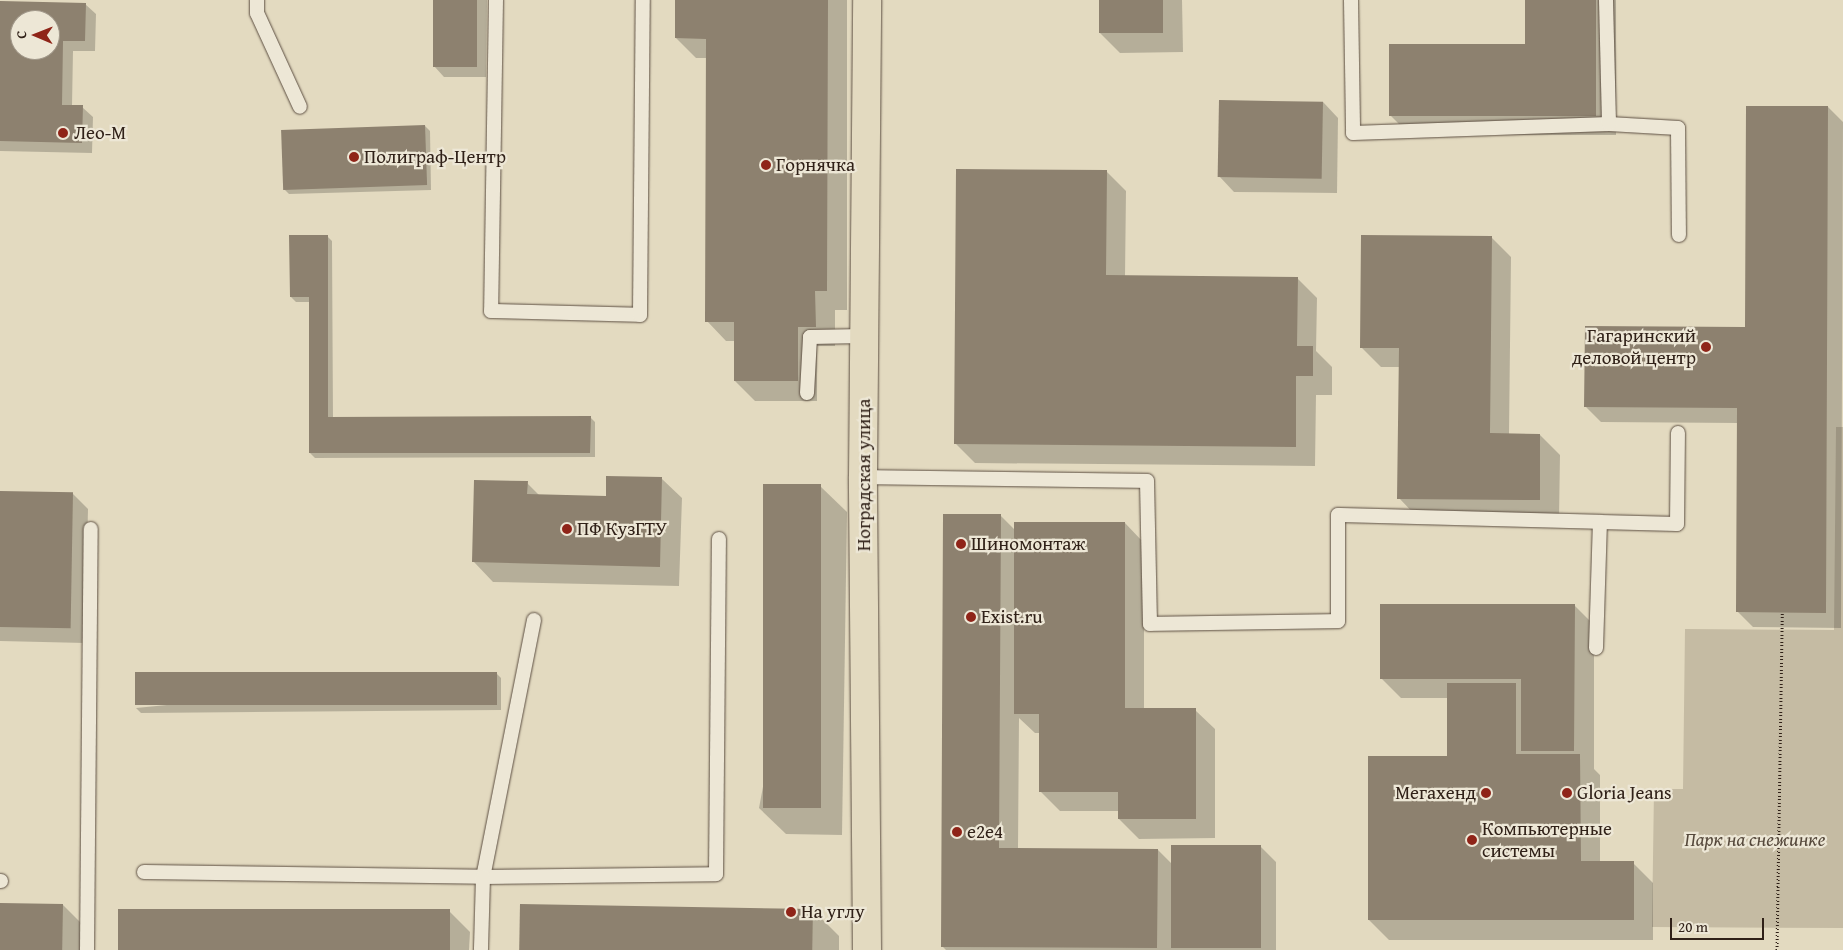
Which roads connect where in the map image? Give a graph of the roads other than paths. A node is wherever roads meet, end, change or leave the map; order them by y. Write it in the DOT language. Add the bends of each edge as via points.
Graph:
graph roads {
  1 [pos="256,0"];
  2 [pos="496,0"];
  3 [pos="643,0"];
  4 [pos="867,0"];
  5 [pos="1351,0"];
  6 [pos="1606,0"];
  7 [pos="300,107"];
  8 [pos="1609,124"];
  9 [pos="1678,235"];
  10 [pos="864,336"];
  11 [pos="807,393"];
  12 [pos="1678,433"];
  13 [pos="863,477"];
  14 [pos="1600,522"];
  15 [pos="92,529"];
  16 [pos="719,539"];
  17 [pos="534,620"];
  18 [pos="1596,648"];
  19 [pos="144,872"];
  20 [pos="483,877"];
  21 [pos="87,950"];
  22 [pos="481,950"];
  23 [pos="867,950"];
  1 -- 7 [label="lane" via="257,13"];
  2 -- 3 [label="lane" via="491,311 640,315"];
  4 -- 10 [label="main road, Ноградская улица"];
  5 -- 8 [label="lane" via="1353,133"];
  6 -- 8 [label="lane"];
  8 -- 9 [label="lane" via="1678,128"];
  10 -- 11 [label="lane" via="810,337"];
  10 -- 13 [label="main road, Ноградская улица"];
  12 -- 14 [label="lane" via="1677,524"];
  13 -- 14 [label="lane" via="1147,481 1150,624 1338,621 1338,515"];
  13 -- 23 [label="main road, Ноградская улица"];
  14 -- 18 [label="lane"];
  15 -- 21 [label="lane"];
  16 -- 20 [label="lane" via="716,874"];
  17 -- 20 [label="lane"];
  19 -- 20 [label="lane"];
  20 -- 22 [label="lane"];
}
